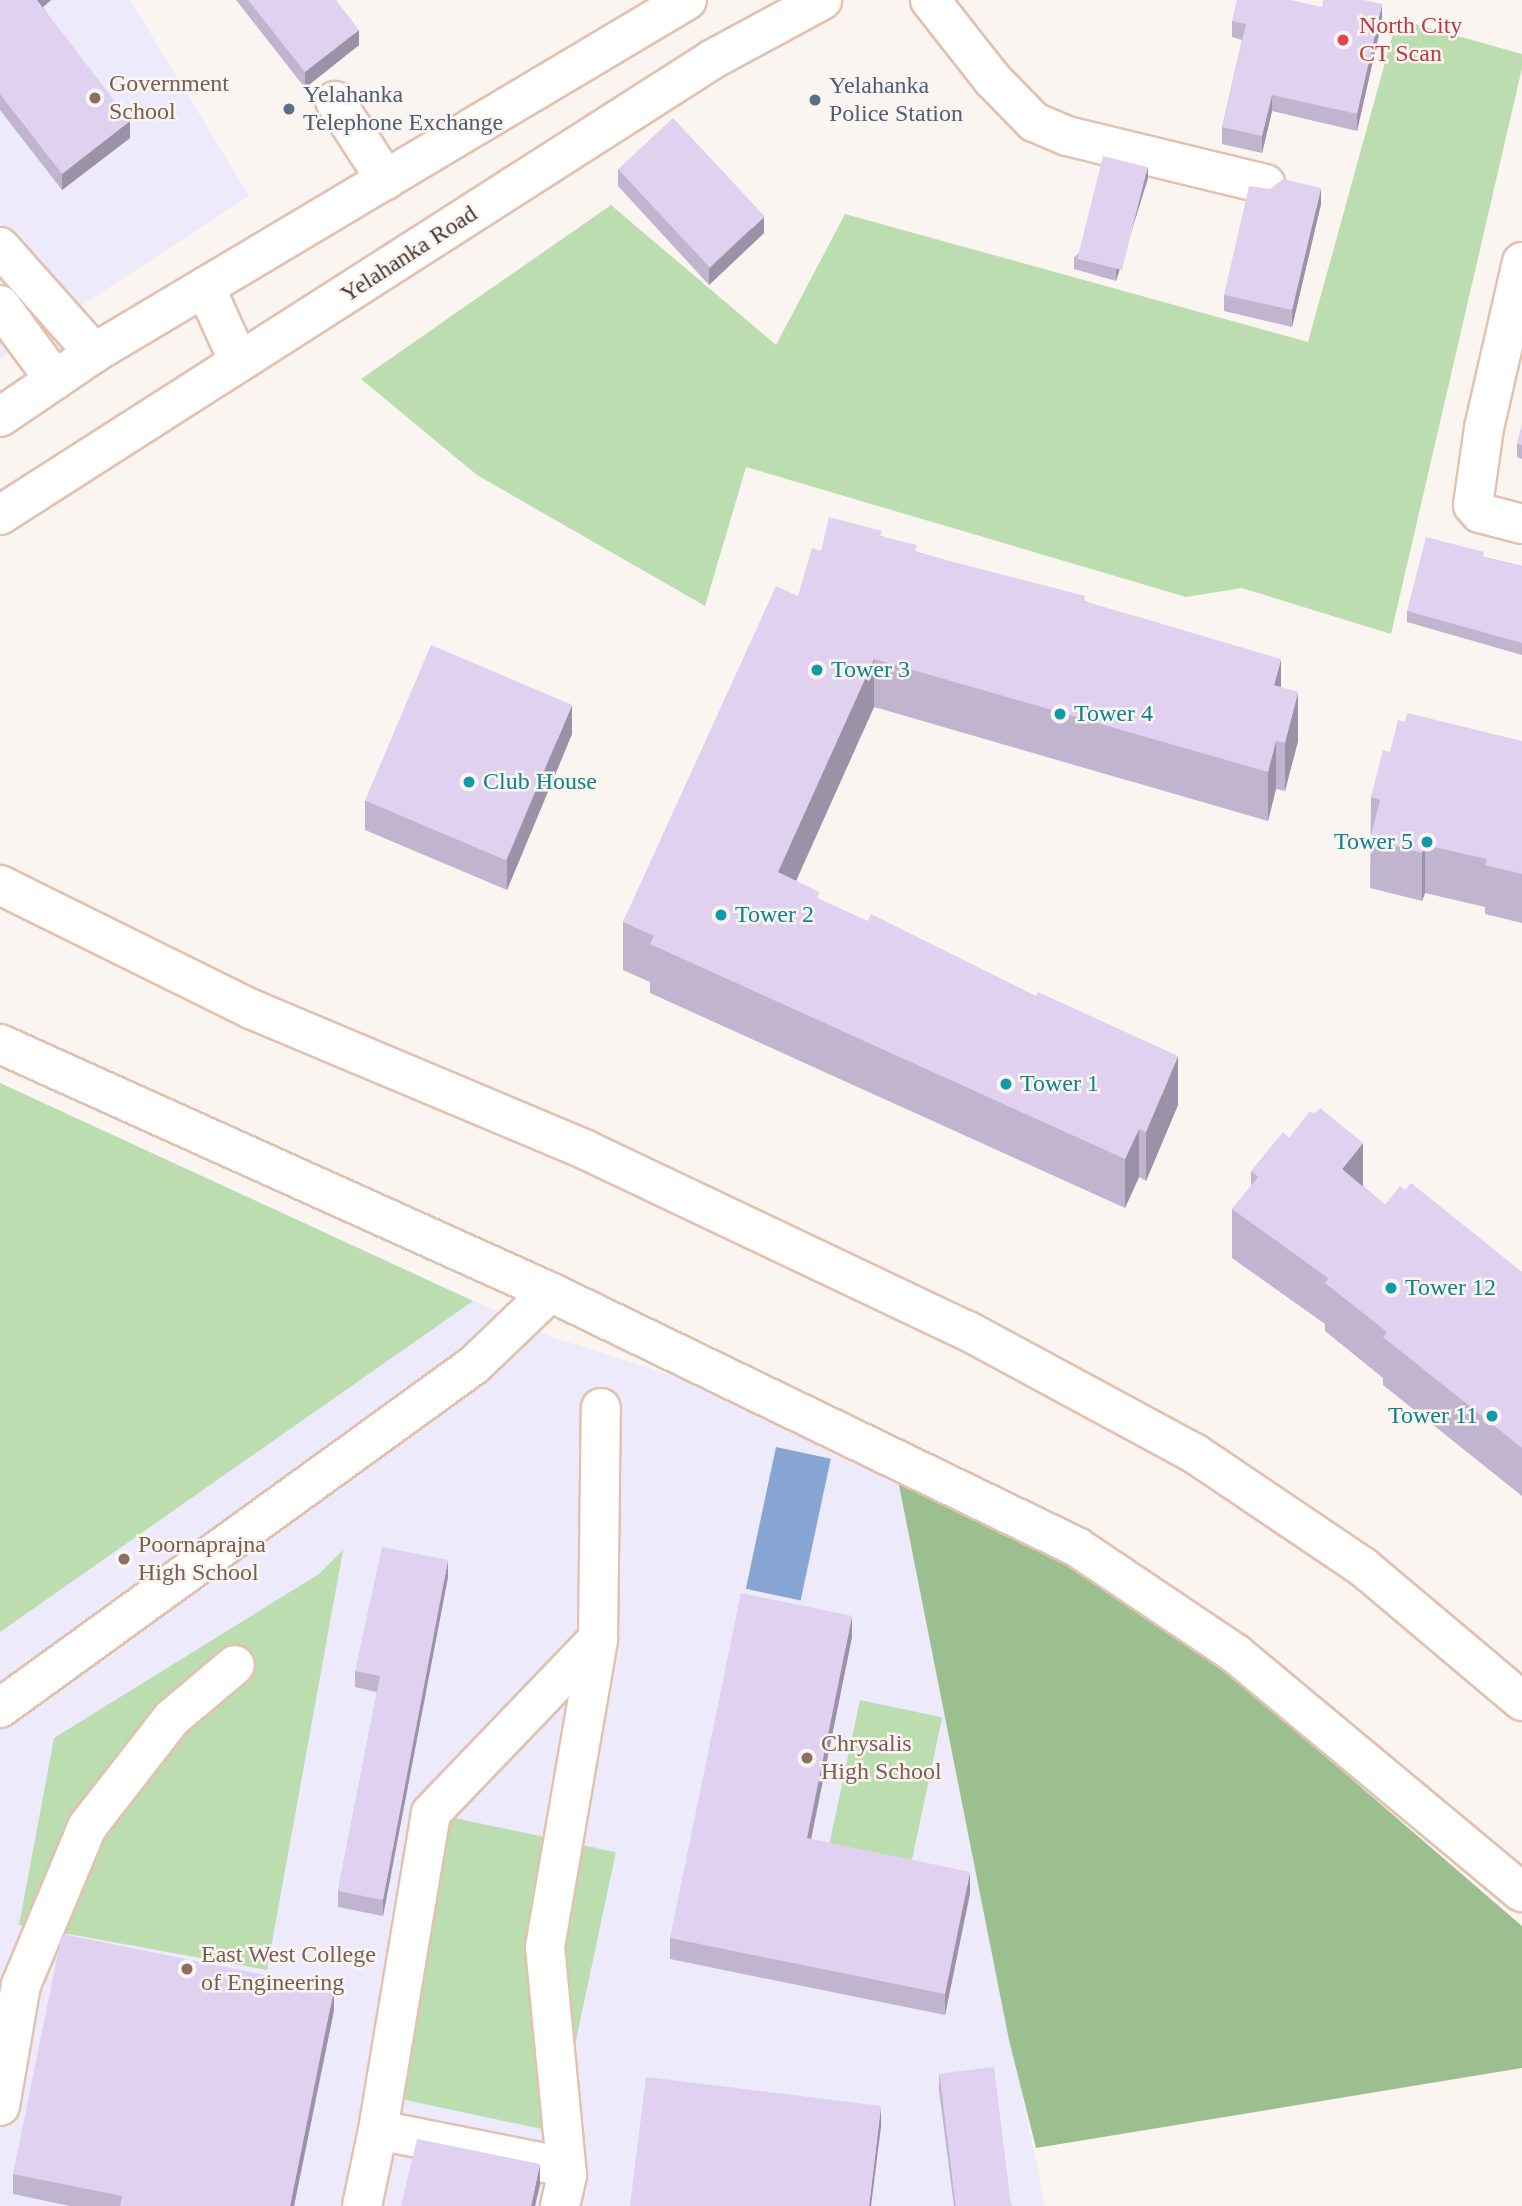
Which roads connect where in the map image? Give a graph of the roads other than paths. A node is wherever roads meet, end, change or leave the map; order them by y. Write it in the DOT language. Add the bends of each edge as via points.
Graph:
graph roads {
  1 [pos="687,0"];
  2 [pos="822,0"];
  3 [pos="930,0"];
  4 [pos="335,101"];
  5 [pos="386,180"];
  6 [pos="1265,184"];
  7 [pos="0,247"];
  8 [pos="1522,261"];
  9 [pos="205,286"];
  10 [pos="0,305"];
  11 [pos="94,353"];
  12 [pos="240,362"];
  13 [pos="55,380"];
  14 [pos="0,417"];
  15 [pos="0,515"];
  16 [pos="1522,524"];
  17 [pos="0,885"];
  18 [pos="0,1044"];
  19 [pos="550,1292"];
  20 [pos="601,1408"];
  21 [pos="598,1639"];
  22 [pos="235,1665"];
  23 [pos="1522,1701"];
  24 [pos="0,1708"];
  25 [pos="1522,1892"];
  26 [pos="0,2106"];
  27 [pos="378,2130"];
  28 [pos="565,2167"];
  29 [pos="362,2206"];
  30 [pos="560,2206"];
  1 -- 5 [label="street"];
  2 -- 12 [label="street, Yelahanka Road" via="713,59"];
  3 -- 6 [label="street" via="1034,122 1067,136"];
  4 -- 5 [label="street"];
  5 -- 9 [label="street"];
  7 -- 11 [label="street"];
  8 -- 16 [label="street" via="1484,428 1473,505 1480,513"];
  9 -- 11 [label="street"];
  9 -- 12 [label="street"];
  10 -- 13 [label="street"];
  11 -- 13 [label="street"];
  12 -- 15 [label="street, Yelahanka Road"];
  13 -- 14 [label="street"];
  17 -- 23 [label="street" via="251,1009 586,1150 968,1331 1205,1460 1363,1567"];
  18 -- 19 [label="street"];
  19 -- 24 [label="street" via="474,1365"];
  19 -- 25 [label="street" via="1077,1547 1237,1654"];
  20 -- 21 [label="street"];
  21 -- 27 [label="street" via="431,1813"];
  21 -- 28 [label="street" via="545,1947"];
  22 -- 26 [label="street" via="172,1718 87,1828 21,1985"];
  27 -- 28 [label="street"];
  27 -- 29 [label="street"];
  28 -- 30 [label="street"];
}
